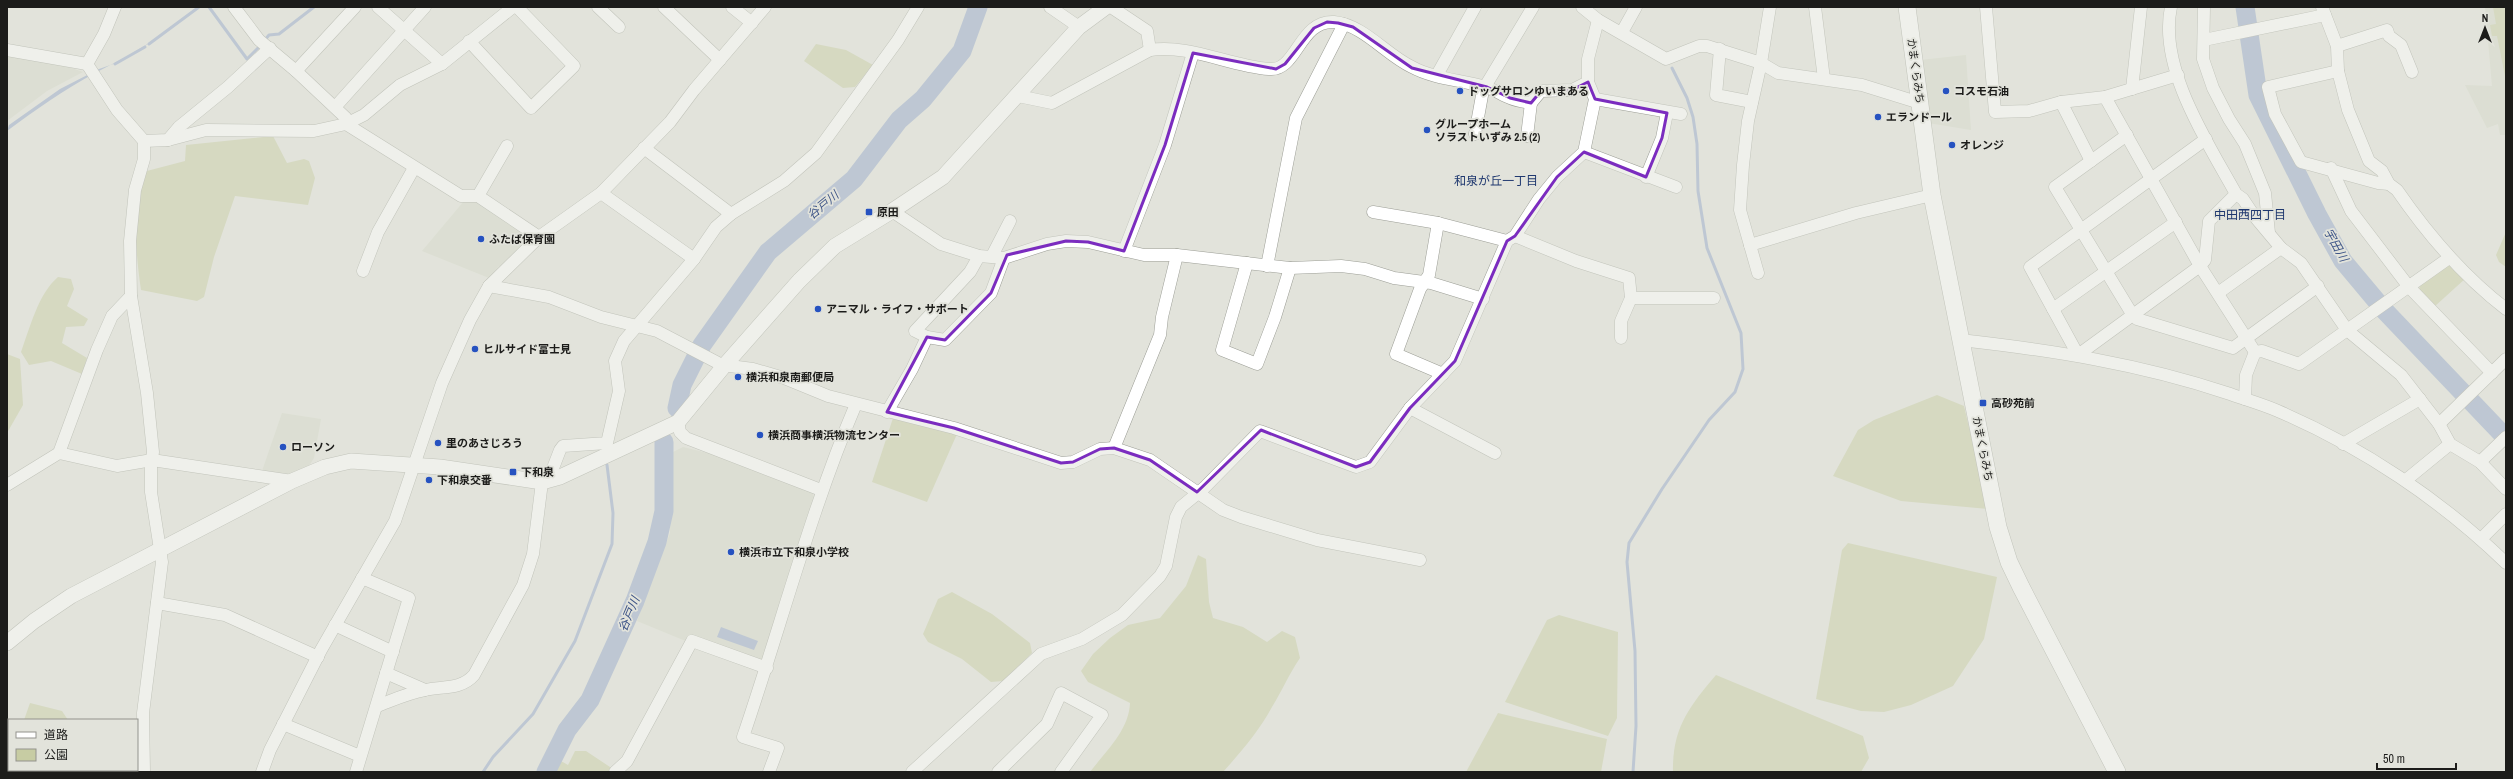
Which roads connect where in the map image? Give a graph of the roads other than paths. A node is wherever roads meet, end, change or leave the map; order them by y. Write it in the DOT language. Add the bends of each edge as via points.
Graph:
graph roads {
  1 [pos="115,7"];
  2 [pos="234,7"];
  3 [pos="354,7"];
  4 [pos="378,7"];
  5 [pos="425,7"];
  6 [pos="513,7"];
  7 [pos="517,7"];
  8 [pos="598,7"];
  9 [pos="664,7"];
  10 [pos="732,7"];
  11 [pos="765,7"];
  12 [pos="918,7"];
  13 [pos="1050,7"];
  14 [pos="1106,7"];
  15 [pos="1112,7"];
  16 [pos="1475,7"];
  17 [pos="1533,7"];
  18 [pos="1582,7"];
  19 [pos="1636,7"];
  20 [pos="1770,7"];
  21 [pos="1815,7"];
  22 [pos="1907,7"];
  23 [pos="1986,7"];
  24 [pos="2141,7"];
  25 [pos="2171,7"];
  26 [pos="2204,7"];
  27 [pos="2324,11"];
  28 [pos="1598,20"];
  29 [pos="752,23"];
  30 [pos="1344,24"];
  31 [pos="619,27"];
  32 [pos="1079,27"];
  33 [pos="404,30"];
  34 [pos="1622,32"];
  35 [pos="2204,40"];
  36 [pos="469,41"];
  37 [pos="2337,46"];
  38 [pos="270,48"];
  39 [pos="1720,49"];
  40 [pos="7,50"];
  41 [pos="1150,50"];
  42 [pos="1193,53"];
  43 [pos="720,60"];
  44 [pos="1761,63"];
  45 [pos="442,64"];
  46 [pos="89,70"];
  47 [pos="296,71"];
  48 [pos="2338,71"];
  49 [pos="2412,72"];
  50 [pos="2178,74"];
  51 [pos="1437,75"];
  52 [pos="1824,79"];
  53 [pos="1588,82"];
  54 [pos="1487,87"];
  55 [pos="2132,89"];
  56 [pos="1018,96"];
  57 [pos="2105,97"];
  58 [pos="1595,99"];
  59 [pos="1752,102"];
  60 [pos="2061,102"];
  61 [pos="1531,103"];
  62 [pos="1920,103"];
  63 [pos="336,106"];
  64 [pos="1667,113"];
  65 [pos="1681,114"];
  66 [pos="346,124"];
  67 [pos="1474,134"];
  68 [pos="2127,135"];
  69 [pos="1527,136"];
  70 [pos="2206,139"];
  71 [pos="168,140"];
  72 [pos="144,141"];
  73 [pos="507,146"];
  74 [pos="644,148"];
  75 [pos="1584,152"];
  76 [pos="2091,161"];
  77 [pos="414,168"];
  78 [pos="2331,168"];
  79 [pos="1646,176"];
  80 [pos="2151,178"];
  81 [pos="2389,184"];
  82 [pos="1676,187"];
  83 [pos="601,193"];
  84 [pos="2236,194"];
  85 [pos="1932,195"];
  86 [pos="478,196"];
  87 [pos="892,211"];
  88 [pos="1373,212"];
  89 [pos="731,214"];
  90 [pos="1010,221"];
  91 [pos="2176,222"];
  92 [pos="1438,223"];
  93 [pos="2080,229"];
  94 [pos="2269,233"];
  95 [pos="539,237"];
  96 [pos="1511,238"];
  97 [pos="1750,245"];
  98 [pos="2281,248"];
  99 [pos="1124,251"];
  100 [pos="1177,255"];
  101 [pos="979,256"];
  102 [pos="998,257"];
  103 [pos="2449,258"];
  104 [pos="694,259"];
  105 [pos="1247,263"];
  106 [pos="1267,266"];
  107 [pos="2200,266"];
  108 [pos="1290,268"];
  109 [pos="363,271"];
  110 [pos="2105,272"];
  111 [pos="1758,273"];
  112 [pos="1426,282"];
  113 [pos="489,286"];
  114 [pos="2318,286"];
  115 [pos="2409,287"];
  116 [pos="2218,293"];
  117 [pos="131,296"];
  118 [pos="1631,298"];
  119 [pos="1714,298"];
  120 [pos="1483,299"];
  121 [pos="2053,309"];
  122 [pos="2506,309"];
  123 [pos="2132,314"];
  124 [pos="642,327"];
  125 [pos="2347,330"];
  126 [pos="927,337"];
  127 [pos="1621,338"];
  128 [pos="2248,338"];
  129 [pos="1960,340"];
  130 [pos="2255,352"];
  131 [pos="2078,355"];
  132 [pos="2506,359"];
  133 [pos="724,366"];
  134 [pos="2492,373"];
  135 [pos="1443,374"];
  136 [pos="2245,399"];
  137 [pos="2420,399"];
  138 [pos="856,404"];
  139 [pos="1410,408"];
  140 [pos="887,412"];
  141 [pos="678,422"];
  142 [pos="2439,424"];
  143 [pos="2506,437"];
  144 [pos="2343,444"];
  145 [pos="2450,444"];
  146 [pos="1114,448"];
  147 [pos="59,453"];
  148 [pos="1495,453"];
  149 [pos="152,460"];
  150 [pos="2480,462"];
  151 [pos="412,465"];
  152 [pos="2406,480"];
  153 [pos="292,481"];
  154 [pos="545,482"];
  155 [pos="7,485"];
  156 [pos="2506,489"];
  157 [pos="821,490"];
  158 [pos="1197,492"];
  159 [pos="2506,514"];
  160 [pos="2481,539"];
  161 [pos="160,550"];
  162 [pos="1420,560"];
  163 [pos="2506,563"];
  164 [pos="362,578"];
  165 [pos="157,603"];
  166 [pos="335,626"];
  167 [pos="7,643"];
  168 [pos="393,652"];
  169 [pos="318,656"];
  170 [pos="766,668"];
  171 [pos="386,673"];
  172 [pos="425,690"];
  173 [pos="377,706"];
  174 [pos="283,724"];
  175 [pos="360,756"];
  176 [pos="266,771"];
  177 [pos="144,772"];
  178 [pos="356,772"];
  179 [pos="615,772"];
  180 [pos="769,772"];
  181 [pos="912,772"];
  182 [pos="998,772"];
  183 [pos="1062,772"];
  184 [pos="2117,772"];
  1 -- 46 [label="street"];
  2 -- 38 [label="street" via="259,40"];
  3 -- 47 [label="street"];
  4 -- 33 [label="street"];
  5 -- 33 [label="street"];
  6 -- 36 [label="street"];
  7 -- 36 [label="street" via="574,66 531,108"];
  8 -- 31 [label="street"];
  9 -- 43 [label="street"];
  10 -- 29 [label="street"];
  11 -- 29 [label="street"];
  12 -- 89 [label="street" via="898,40 816,153 784,181"];
  13 -- 32 [label="street"];
  14 -- 32 [label="street"];
  15 -- 41 [label="street" via="1147,31"];
  16 -- 51 [label="street"];
  17 -- 54 [label="street"];
  18 -- 28 [label="street"];
  19 -- 34 [label="street"];
  20 -- 44 [label="street"];
  21 -- 52 [label="street"];
  22 -- 62 [label="main road, かまくらみち"];
  23 -- 60 [label="street" via="1995,112 2029,111"];
  24 -- 55 [label="street"];
  25 -- 50 [label="street" via="2168,38"];
  26 -- 35 [label="street"];
  27 -- 35 [label="street"];
  27 -- 37 [label="street"];
  28 -- 34 [label="street"];
  28 -- 53 [label="street" via="1588,59"];
  29 -- 43 [label="street"];
  30 -- 42 [label="street" via="1327,22 1314,28 1285,64 1276,69"];
  30 -- 51 [label="street" via="1353,27 1412,68"];
  30 -- 106 [label="street" via="1296,118"];
  32 -- 56 [label="street"];
  33 -- 45 [label="street"];
  33 -- 63 [label="street"];
  34 -- 39 [label="street" via="1666,59 1699,46"];
  35 -- 94 [label="street" via="2204,59 2214,88 2245,144 2265,193"];
  36 -- 45 [label="street"];
  37 -- 48 [label="street"];
  37 -- 49 [label="street" via="2387,30 2389,36 2401,44"];
  38 -- 47 [label="street"];
  38 -- 71 [label="street" via="179,127"];
  39 -- 44 [label="street"];
  39 -- 59 [label="street" via="1716,95"];
  40 -- 46 [label="street"];
  41 -- 42 [label="street" via="1177,48"];
  41 -- 56 [label="street" via="1052,104"];
  42 -- 99 [label="street" via="1165,145"];
  43 -- 74 [label="street" via="670,122"];
  44 -- 52 [label="street" via="1778,73"];
  44 -- 59 [label="street"];
  45 -- 66 [label="street" via="400,85 364,115"];
  46 -- 72 [label="street" via="117,110"];
  47 -- 63 [label="street"];
  48 -- 78 [label="street" via="2268,87 2276,114 2301,162"];
  48 -- 81 [label="street" via="2348,110 2369,161 2382,171"];
  50 -- 55 [label="street"];
  50 -- 70 [label="street" via="2188,108"];
  51 -- 54 [label="street"];
  52 -- 62 [label="street" via="1862,85"];
  53 -- 58 [label="street"];
  53 -- 61 [label="street" via="1572,90 1541,91"];
  54 -- 61 [label="street" via="1510,98"];
  54 -- 67 [label="street" via="1483,90"];
  55 -- 57 [label="street"];
  56 -- 87 [label="street" via="943,177"];
  57 -- 60 [label="street"];
  57 -- 68 [label="street"];
  58 -- 64 [label="street"];
  58 -- 75 [label="street"];
  59 -- 97 [label="street" via="1740,210"];
  60 -- 76 [label="street"];
  61 -- 69 [label="street"];
  62 -- 85 [label="main road, かまくらみち"];
  63 -- 66 [label="street" via="346,118"];
  64 -- 65 [label="street"];
  64 -- 79 [label="street" via="1662,138"];
  66 -- 71 [label="street" via="314,131 206,130"];
  66 -- 77 [label="street"];
  68 -- 76 [label="street"];
  68 -- 80 [label="street"];
  70 -- 80 [label="street"];
  70 -- 84 [label="street"];
  71 -- 72 [label="street"];
  72 -- 117 [label="street" via="144,159 135,190 131,234"];
  73 -- 86 [label="street"];
  74 -- 83 [label="street"];
  74 -- 89 [label="street"];
  75 -- 79 [label="street"];
  75 -- 96 [label="street" via="1557,176"];
  76 -- 93 [label="street" via="2055,187"];
  77 -- 86 [label="street" via="460,196"];
  77 -- 109 [label="street" via="378,232"];
  78 -- 81 [label="street"];
  78 -- 115 [label="street" via="2351,211"];
  79 -- 82 [label="street"];
  80 -- 91 [label="street"];
  80 -- 93 [label="street"];
  81 -- 103 [label="street" via="2397,190"];
  83 -- 95 [label="street"];
  83 -- 104 [label="street"];
  84 -- 94 [label="street" via="2243,199"];
  84 -- 107 [label="street" via="2209,221 2205,260"];
  85 -- 97 [label="street" via="1856,213"];
  85 -- 129 [label="main road, かまくらみち"];
  86 -- 95 [label="street"];
  87 -- 101 [label="street" via="941,244"];
  87 -- 133 [label="street" via="835,246 799,281"];
  88 -- 92 [label="street"];
  89 -- 104 [label="street" via="716,227"];
  90 -- 102 [label="street"];
  91 -- 107 [label="street"];
  91 -- 110 [label="street"];
  92 -- 96 [label="street"];
  92 -- 112 [label="street"];
  93 -- 110 [label="street"];
  93 -- 121 [label="street" via="2030,267"];
  94 -- 98 [label="street"];
  95 -- 113 [label="street"];
  96 -- 118 [label="street" via="1629,278"];
  96 -- 120 [label="street"];
  97 -- 111 [label="street"];
  98 -- 114 [label="street" via="2301,263"];
  98 -- 116 [label="street"];
  99 -- 100 [label="street" via="1144,255"];
  99 -- 102 [label="street" via="1088,242 1066,241"];
  100 -- 105 [label="street"];
  100 -- 146 [label="street" via="1160,335"];
  101 -- 102 [label="street"];
  101 -- 126 [label="street" via="970,272 915,330"];
  102 -- 126 [label="street" via="991,293 945,340"];
  103 -- 115 [label="street"];
  103 -- 122 [label="street" via="2484,292"];
  104 -- 124 [label="street"];
  105 -- 106 [label="street"];
  105 -- 108 [label="street" via="1222,350 1257,364"];
  106 -- 108 [label="street"];
  107 -- 116 [label="street"];
  107 -- 123 [label="street"];
  108 -- 112 [label="street" via="1341,266"];
  110 -- 121 [label="street"];
  110 -- 123 [label="street"];
  112 -- 120 [label="street"];
  112 -- 135 [label="street" via="1420,289 1396,354"];
  113 -- 124 [label="street" via="549,297 601,318"];
  113 -- 151 [label="street" via="470,320 442,383"];
  114 -- 125 [label="street"];
  114 -- 128 [label="street"];
  115 -- 125 [label="street"];
  115 -- 134 [label="street"];
  116 -- 128 [label="street"];
  117 -- 147 [label="street" via="112,316"];
  117 -- 149 [label="street" via="147,393 154,452"];
  118 -- 119 [label="street"];
  118 -- 127 [label="street" via="1621,321"];
  120 -- 135 [label="street" via="1455,360"];
  121 -- 131 [label="street"];
  123 -- 128 [label="street" via="2136,318 2233,348"];
  123 -- 131 [label="street"];
  124 -- 133 [label="street"];
  124 -- 154 [label="street" via="620,348 615,361 619,391 607,443 563,446"];
  125 -- 130 [label="street" via="2299,364 2262,351"];
  125 -- 137 [label="street" via="2400,375"];
  126 -- 140 [label="street"];
  128 -- 130 [label="street"];
  129 -- 131 [label="street"];
  129 -- 184 [label="main road, かまくらみち" via="1998,527 2009,562"];
  130 -- 136 [label="street" via="2246,375"];
  131 -- 136 [label="street" via="2143,368"];
  132 -- 134 [label="street"];
  133 -- 138 [label="street" via="768,374"];
  133 -- 141 [label="street"];
  134 -- 142 [label="street"];
  135 -- 139 [label="street"];
  136 -- 144 [label="street" via="2278,411"];
  137 -- 142 [label="street"];
  137 -- 144 [label="street"];
  138 -- 140 [label="street"];
  138 -- 157 [label="street"];
  139 -- 148 [label="street"];
  139 -- 158 [label="street" via="1391,436 1364,466 1356,467 1260,431"];
  140 -- 146 [label="street" via="954,428 1061,463 1073,462 1100,449"];
  141 -- 154 [label="street"];
  141 -- 157 [label="street" via="680,432 686,438"];
  142 -- 145 [label="street"];
  143 -- 150 [label="street"];
  144 -- 152 [label="street"];
  145 -- 150 [label="street"];
  145 -- 152 [label="street"];
  146 -- 158 [label="street" via="1150,460"];
  147 -- 149 [label="street" via="117,466"];
  147 -- 155 [label="street"];
  149 -- 153 [label="street"];
  149 -- 161 [label="street" via="152,492"];
  150 -- 156 [label="street"];
  151 -- 153 [label="street" via="351,461 325,467"];
  151 -- 154 [label="street"];
  151 -- 164 [label="street" via="395,521"];
  152 -- 160 [label="street"];
  153 -- 161 [label="street"];
  154 -- 172 [label="street" via="529,569 523,585 474,675 458,686"];
  157 -- 170 [label="street"];
  158 -- 162 [label="street" via="1223,510 1288,532"];
  158 -- 181 [label="street" via="1181,507 1176,517 1166,566 1160,576 1122,615 1082,639 1041,654"];
  159 -- 160 [label="street"];
  160 -- 163 [label="street"];
  161 -- 165 [label="street" via="162,562"];
  161 -- 167 [label="street" via="71,596"];
  164 -- 166 [label="street"];
  164 -- 168 [label="street" via="409,598"];
  165 -- 169 [label="street" via="225,615"];
  165 -- 177 [label="street" via="143,713"];
  166 -- 168 [label="street"];
  166 -- 169 [label="street"];
  168 -- 171 [label="street"];
  169 -- 174 [label="street"];
  170 -- 179 [label="street" via="692,641 627,761"];
  170 -- 180 [label="street" via="743,737 778,748"];
  171 -- 172 [label="street"];
  171 -- 173 [label="street"];
  172 -- 173 [label="street"];
  173 -- 175 [label="street"];
  174 -- 175 [label="street"];
  174 -- 176 [label="street"];
  175 -- 178 [label="street"];
  182 -- 183 [label="street" via="1047,724 1061,693 1102,715"];
}
